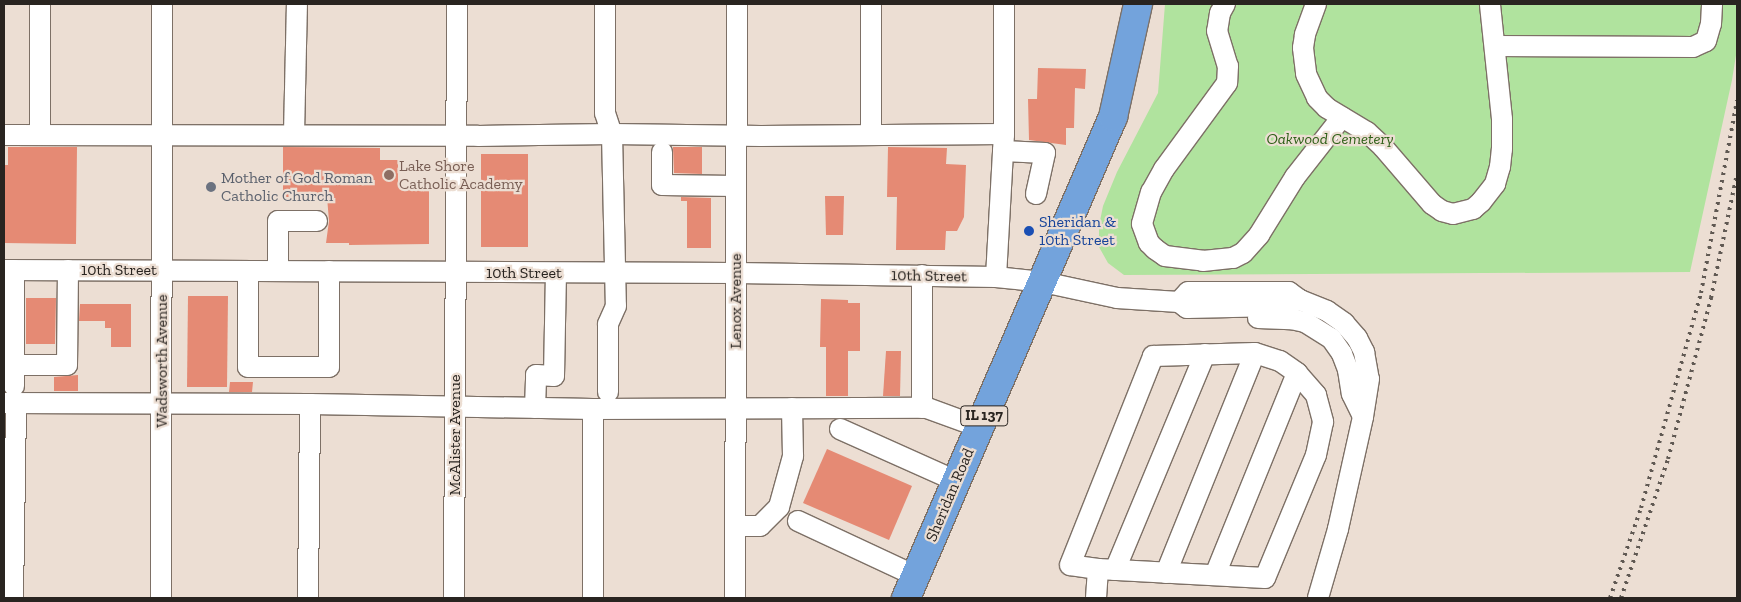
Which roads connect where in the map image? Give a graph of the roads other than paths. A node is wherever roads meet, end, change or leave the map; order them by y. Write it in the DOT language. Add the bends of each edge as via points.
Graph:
graph roads {
  1 [pos="40,4"];
  2 [pos="162,4"];
  3 [pos="297,4"];
  4 [pos="457,4"];
  5 [pos="605,4"];
  6 [pos="737,4"];
  7 [pos="871,4"];
  8 [pos="1004,4"];
  9 [pos="1138,4"];
  10 [pos="1225,4"];
  11 [pos="1316,4"];
  12 [pos="1490,4"];
  13 [pos="1712,4"];
  14 [pos="1496,46"];
  15 [pos="1342,117"];
  16 [pos="162,134"];
  17 [pos="294,134"];
  18 [pos="612,134"];
  19 [pos="871,134"];
  20 [pos="4,135"];
  21 [pos="40,135"];
  22 [pos="456,136"];
  23 [pos="736,136"];
  24 [pos="1003,143"];
  25 [pos="662,152"];
  26 [pos="736,186"];
  27 [pos="1036,194"];
  28 [pos="317,221"];
  29 [pos="9,270"];
  30 [pos="68,270"];
  31 [pos="162,270"];
  32 [pos="248,271"];
  33 [pos="278,271"];
  34 [pos="329,271"];
  35 [pos="455,272"];
  36 [pos="556,273"];
  37 [pos="614,273"];
  38 [pos="736,273"];
  39 [pos="922,275"];
  40 [pos="996,277"];
  41 [pos="1043,282"];
  42 [pos="1300,300"];
  43 [pos="1179,302"];
  44 [pos="1231,307"];
  45 [pos="1255,353"];
  46 [pos="1205,354"];
  47 [pos="14,365"];
  48 [pos="1297,373"];
  49 [pos="608,392"];
  50 [pos="11,397"];
  51 [pos="162,403"];
  52 [pos="310,404"];
  53 [pos="455,407"];
  54 [pos="535,408"];
  55 [pos="737,408"];
  56 [pos="792,408"];
  57 [pos="922,408"];
  58 [pos="593,409"];
  59 [pos="1363,417"];
  60 [pos="979,428"];
  61 [pos="840,430"];
  62 [pos="956,481"];
  63 [pos="798,521"];
  64 [pos="736,526"];
  65 [pos="1107,570"];
  66 [pos="1166,572"];
  67 [pos="1215,574"];
  68 [pos="911,587"];
  69 [pos="13,598"];
  70 [pos="161,598"];
  71 [pos="308,598"];
  72 [pos="454,598"];
  73 [pos="594,598"];
  74 [pos="736,598"];
  75 [pos="1096,598"];
  76 [pos="1318,598"];
  1 -- 21 [label="street"];
  2 -- 16 [label="street, Wadsworth Avenue"];
  3 -- 17 [label="street"];
  4 -- 22 [label="street, McAlister Avenue"];
  5 -- 18 [label="street" via="605,113"];
  6 -- 23 [label="street, Lenox Avenue"];
  7 -- 19 [label="street"];
  8 -- 24 [label="street"];
  9 -- 41 [label="highway, IL 137" via="1113,117"];
  10 -- 15 [label="street" via="1218,18 1217,31 1228,66 1227,83 1151,192 1142,224 1148,243 1154,249 1181,260 1203,261 1233,258 1243,253 1259,235 1295,176"];
  11 -- 15 [label="street" via="1304,34 1306,74 1317,98"];
  12 -- 14 [label="street"];
  13 -- 14 [label="street" via="1706,41 1694,47"];
  14 -- 15 [label="street" via="1502,149 1495,184 1473,209 1453,214 1432,204 1383,147 1367,132"];
  16 -- 17 [label="street"];
  16 -- 21 [label="street"];
  16 -- 31 [label="street, Wadsworth Avenue"];
  17 -- 22 [label="street"];
  18 -- 22 [label="street"];
  18 -- 23 [label="street"];
  18 -- 37 [label="street"];
  19 -- 23 [label="street"];
  19 -- 24 [label="street"];
  20 -- 21 [label="street"];
  22 -- 35 [label="street, McAlister Avenue"];
  23 -- 26 [label="street, Lenox Avenue"];
  24 -- 27 [label="street" via="1045,153"];
  24 -- 40 [label="street"];
  25 -- 26 [label="street" via="662,185"];
  26 -- 38 [label="street, Lenox Avenue"];
  28 -- 33 [label="street" via="278,221"];
  29 -- 30 [label="street, 10th Street"];
  29 -- 47 [label="street"];
  30 -- 31 [label="street, 10th Street"];
  30 -- 47 [label="street" via="68,365"];
  31 -- 32 [label="street, 10th Street"];
  31 -- 51 [label="street, Wadsworth Avenue"];
  32 -- 33 [label="street, 10th Street"];
  32 -- 34 [label="street" via="248,367 329,367"];
  33 -- 34 [label="street, 10th Street"];
  34 -- 35 [label="street, 10th Street"];
  35 -- 36 [label="street, 10th Street"];
  35 -- 53 [label="street, McAlister Avenue"];
  36 -- 37 [label="street, 10th Street"];
  36 -- 54 [label="street" via="554,376 536,375"];
  37 -- 38 [label="street, 10th Street"];
  37 -- 49 [label="street" via="616,306 608,324"];
  38 -- 39 [label="street, 10th Street"];
  38 -- 55 [label="street, Lenox Avenue"];
  39 -- 40 [label="street, 10th Street"];
  39 -- 57 [label="street"];
  40 -- 41 [label="street, 10th Street"];
  41 -- 43 [label="street, 10th Street" via="1116,298"];
  41 -- 60 [label="highway, Sheridan Road / IL 137"];
  42 -- 43 [label="street" via="1289,292 1188,292"];
  42 -- 44 [label="street, 10th Street" via="1278,306"];
  42 -- 59 [label="street" via="1327,311 1357,338 1364,352 1369,379"];
  43 -- 44 [label="street, 10th Street" via="1187,308"];
  44 -- 59 [label="street" via="1252,318 1305,322 1331,338 1342,354 1352,394"];
  45 -- 46 [label="street"];
  45 -- 48 [label="street" via="1280,361"];
  45 -- 66 [label="street"];
  46 -- 65 [label="street"];
  46 -- 65 [label="street" via="1153,356 1070,565"];
  47 -- 50 [label="street"];
  48 -- 67 [label="street"];
  48 -- 67 [label="street" via="1316,395 1323,422 1316,455 1265,578"];
  50 -- 51 [label="street"];
  50 -- 69 [label="street"];
  51 -- 52 [label="street"];
  51 -- 70 [label="street, Wadsworth Avenue"];
  52 -- 53 [label="street"];
  52 -- 71 [label="street"];
  53 -- 54 [label="street"];
  53 -- 72 [label="street, McAlister Avenue"];
  54 -- 58 [label="street"];
  55 -- 56 [label="street"];
  55 -- 58 [label="street"];
  55 -- 64 [label="street, Lenox Avenue"];
  56 -- 57 [label="street"];
  56 -- 64 [label="street" via="793,456 779,507 760,526"];
  57 -- 60 [label="street"];
  58 -- 73 [label="street"];
  59 -- 76 [label="street" via="1338,529"];
  60 -- 62 [label="highway, Sheridan Road / IL 137"];
  61 -- 62 [label="street"];
  62 -- 68 [label="highway, Sheridan Road / IL 137"];
  63 -- 68 [label="street"];
  64 -- 74 [label="street, Lenox Avenue"];
  65 -- 66 [label="street"];
  65 -- 75 [label="street"];
  66 -- 67 [label="street"];
}
